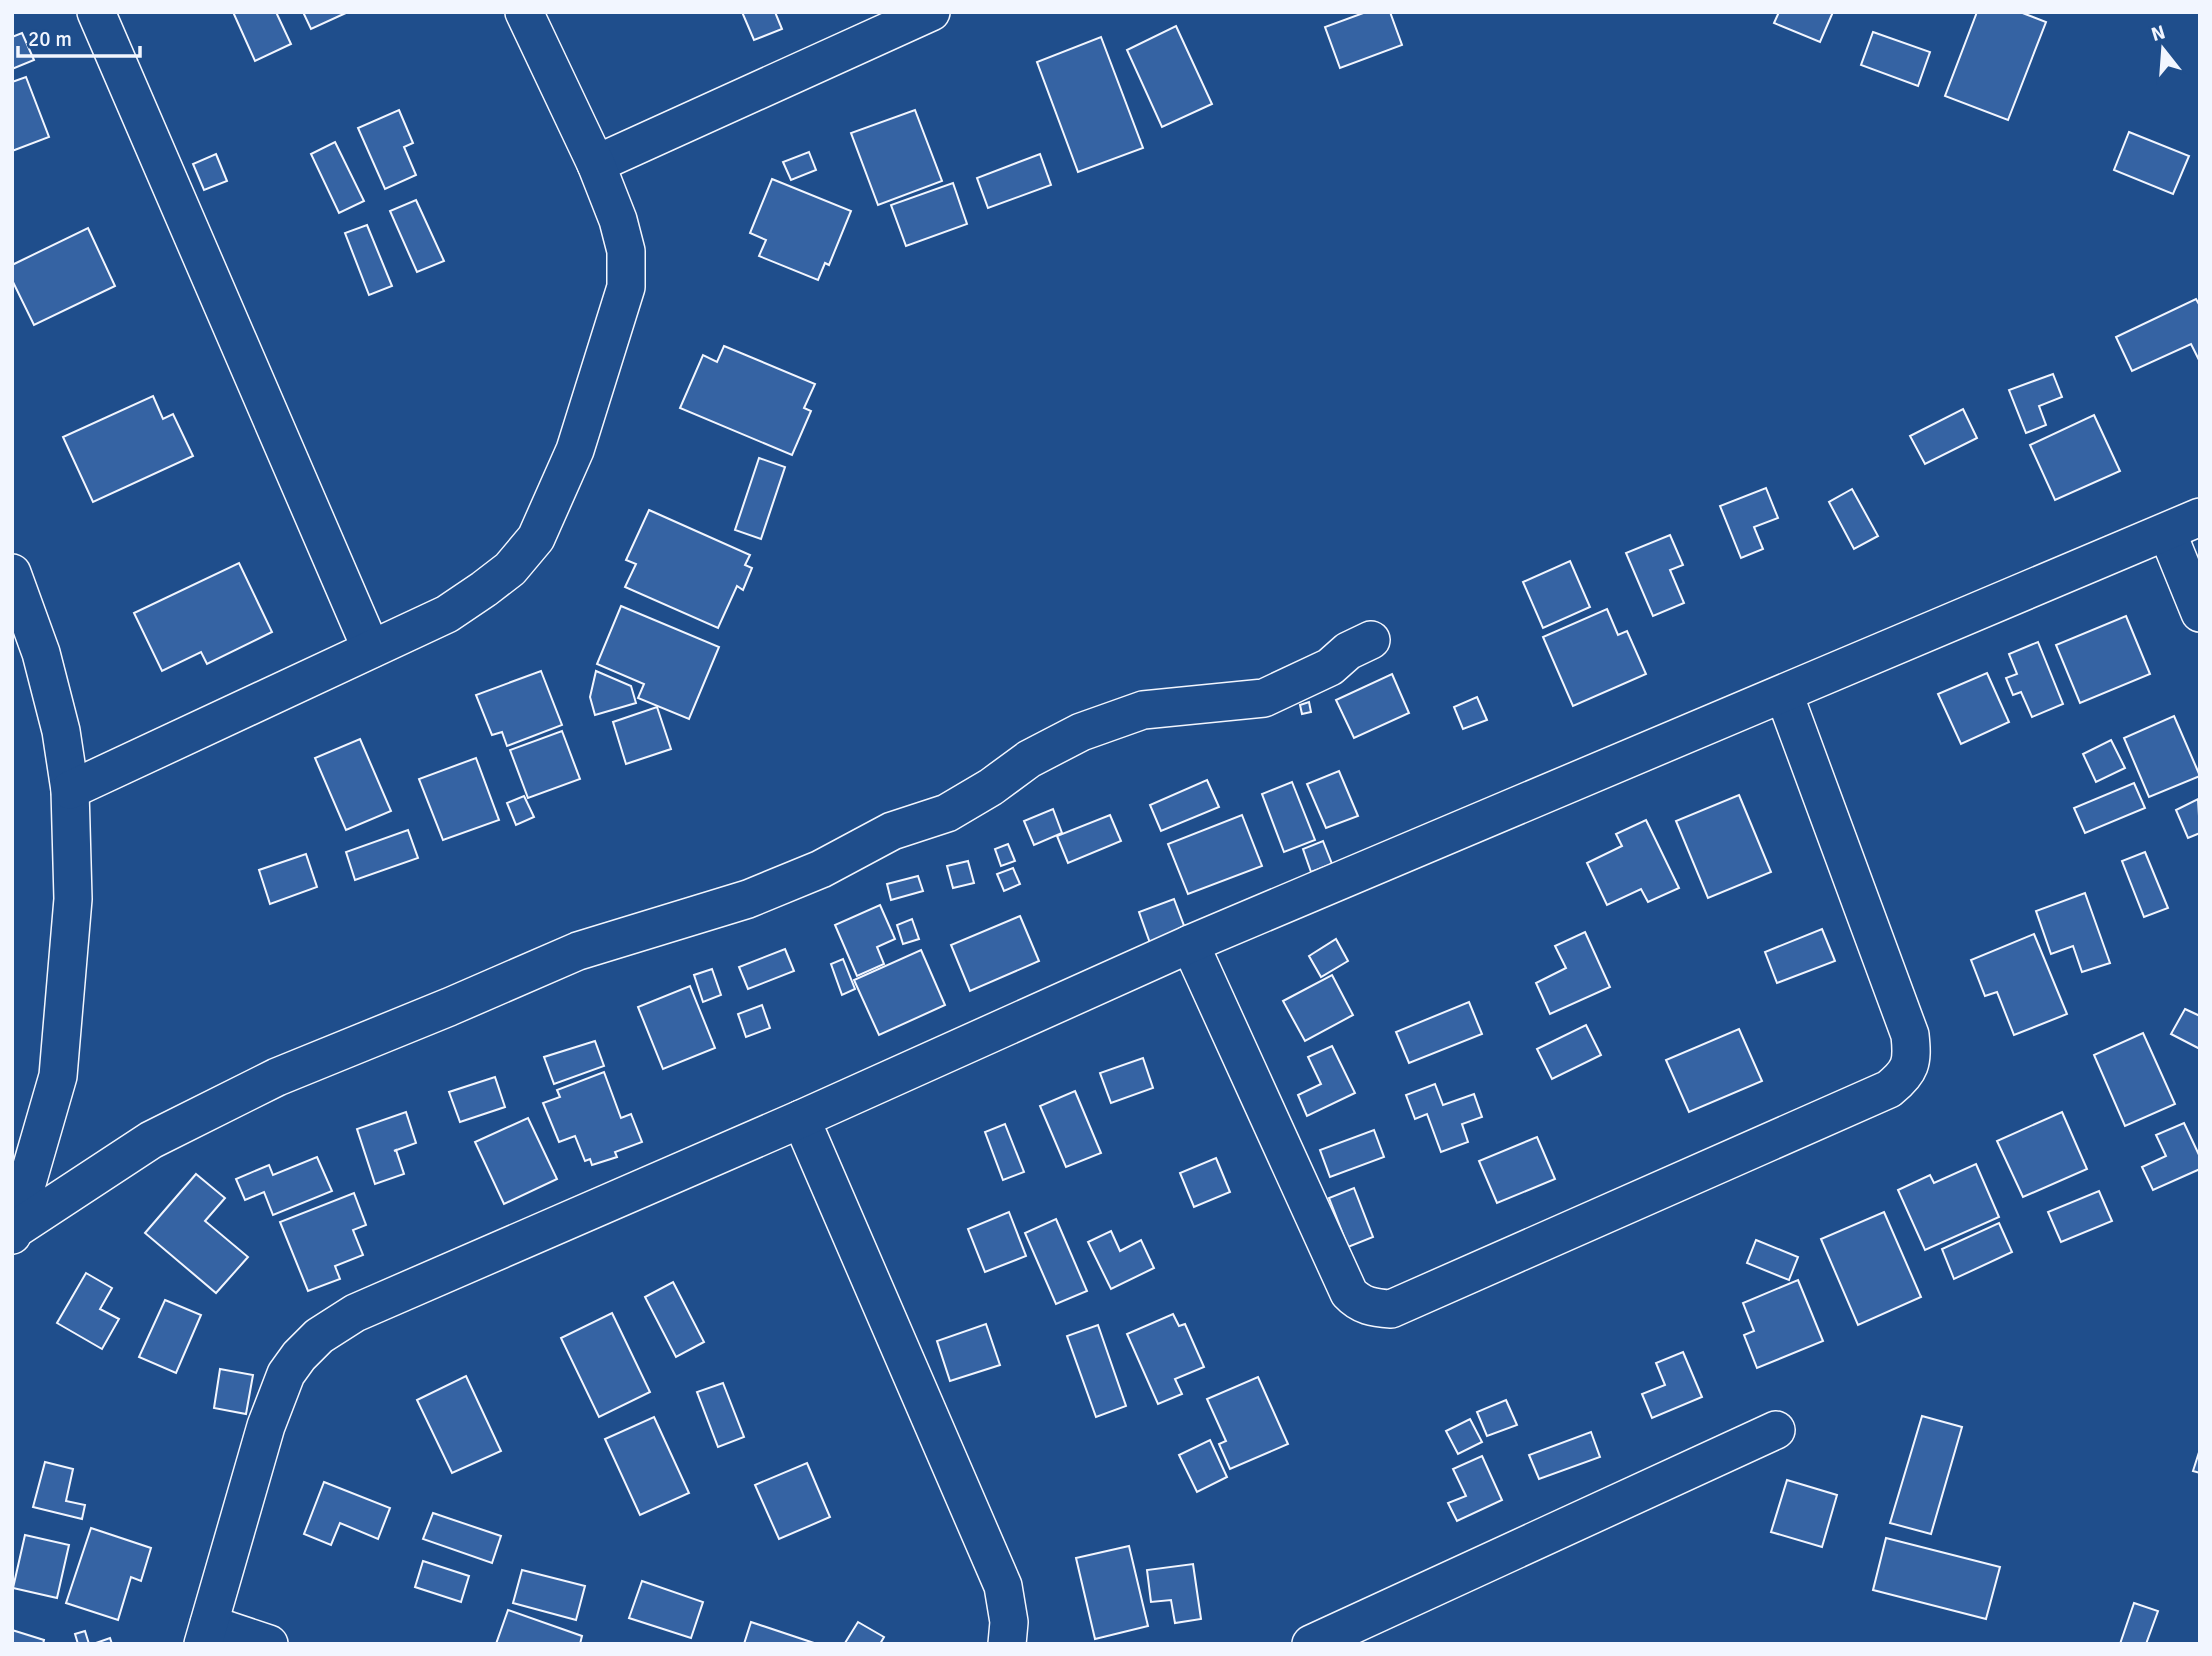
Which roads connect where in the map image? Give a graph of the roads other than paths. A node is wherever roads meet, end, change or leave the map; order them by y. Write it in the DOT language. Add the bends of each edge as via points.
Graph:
graph roads {
  1 [pos="96,12"];
  2 [pos="524,12"];
  3 [pos="931,12"];
  4 [pos="596,164"];
  5 [pos="2200,517"];
  6 [pos="2167,532"];
  7 [pos="12,573"];
  8 [pos="2200,613"];
  9 [pos="1371,640"];
  10 [pos="371,649"];
  11 [pos="1784,694"];
  12 [pos="70,790"];
  13 [pos="1190,944"];
  14 [pos="801,1119"];
  15 [pos="13,1232"];
  16 [pos="1776,1430"];
  17 [pos="206,1634"];
  18 [pos="269,1644"];
  19 [pos="1007,1644"];
  20 [pos="1311,1644"];
  1 -- 10 [label="street"];
  2 -- 4 [label="street"];
  3 -- 4 [label="street"];
  4 -- 10 [label="street" via="626,251 626,287 575,450 537,538 510,569 475,596"];
  5 -- 6 [label="street"];
  6 -- 8 [label="street"];
  6 -- 11 [label="street"];
  7 -- 12 [label="street" via="53,696"];
  9 -- 15 [label="street" via="1330,667 1264,698 1143,710 1081,732 947,813 892,831 821,869 748,899 578,951 277,1077 151,1140"];
  10 -- 12 [label="street"];
  11 -- 13 [label="street"];
  11 -- 13 [label="street" via="1910,1035 1912,1055 1906,1075 1889,1089 1391,1309 1358,1302 1349,1293"];
  12 -- 15 [label="street" via="73,899 58,1076"];
  13 -- 14 [label="street"];
  14 -- 17 [label="street" via="355,1312 319,1336 286,1374 266,1426"];
  14 -- 19 [label="street" via="1003,1586 1009,1622"];
  16 -- 20 [label="street"];
  17 -- 18 [label="street"];
}
